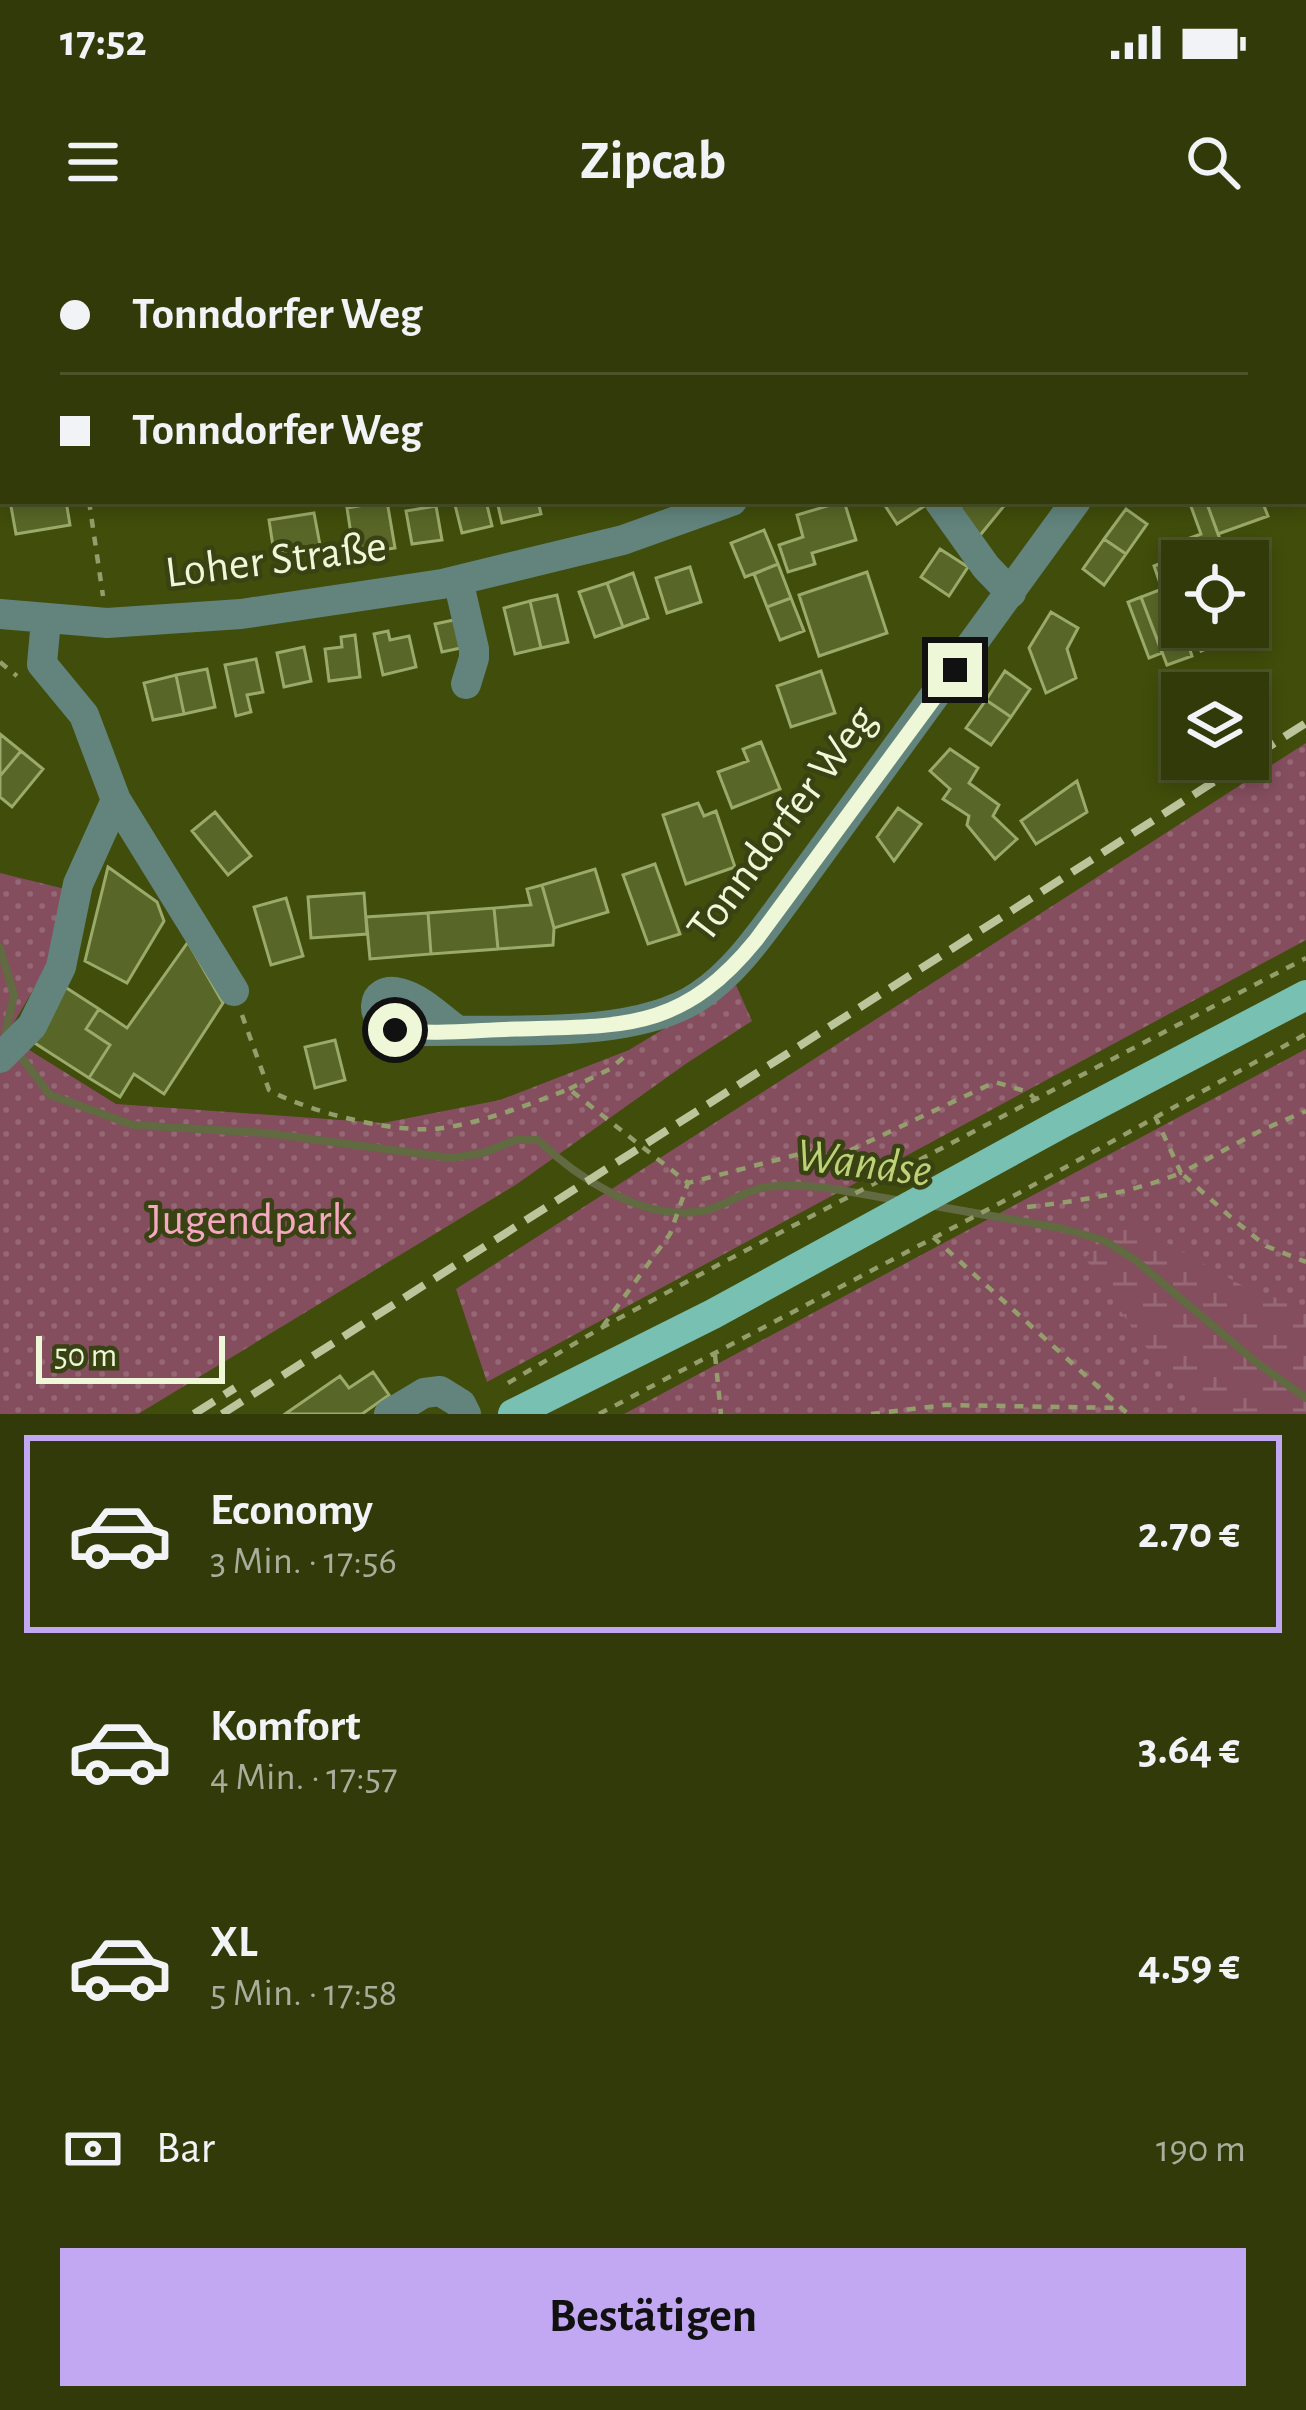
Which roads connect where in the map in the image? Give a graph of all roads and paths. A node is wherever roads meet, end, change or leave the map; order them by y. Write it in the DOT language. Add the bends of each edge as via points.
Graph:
graph roads {
  1 [pos="89,504"];
  2 [pos="724,504"];
  3 [pos="941,504"];
  4 [pos="1074,504"];
  5 [pos="458,580"];
  6 [pos="1011,593"];
  7 [pos="0,614"];
  8 [pos="46,620"];
  9 [pos="107,623"];
  10 [pos="466,684"];
  11 [pos="116,800"];
  12 [pos="1306,958"];
  13 [pos="234,991"];
  14 [pos="1306,995"];
  15 [pos="457,1030"];
  16 [pos="1306,1034"];
  17 [pos="0,1058"];
  18 [pos="1036,1100"];
  19 [pos="1306,1111"];
  20 [pos="1155,1116"];
  21 [pos="1062,1124"];
  22 [pos="834,1158"];
  23 [pos="1181,1173"];
  24 [pos="849,1178"];
  25 [pos="688,1183"];
  26 [pos="1027,1208"];
  27 [pos="933,1237"];
  28 [pos="1306,1262"];
  29 [pos="601,1328"];
  30 [pos="715,1355"];
  31 [pos="510,1399"];
  32 [pos="1122,1408"];
  33 [pos="389,1414"];
  34 [pos="466,1414"];
  35 [pos="599,1414"];
  36 [pos="721,1414"];
  37 [pos="871,1414"];
  38 [pos="1128,1414"];
  1 -- 9 [label="path, Loher Straße"];
  2 -- 5 [label="street, Loher Straße" via="623,540"];
  3 -- 6 [label="street"];
  4 -- 6 [label="street, Tonndorfer Weg"];
  5 -- 9 [label="street, Loher Straße" via="241,614"];
  5 -- 10 [label="street" via="474,649"];
  6 -- 15 [label="street, Tonndorfer Weg" via="776,914 703,993 662,1015 621,1024"];
  7 -- 8 [label="street, Loher Straße"];
  8 -- 9 [label="street, Loher Straße"];
  8 -- 11 [label="street" via="42,664 84,716"];
  11 -- 13 [label="street"];
  11 -- 17 [label="street" via="78,884 61,967 32,1026"];
  12 -- 18 [label="path"];
  13 -- 25 [label="path" via="269,1090 283,1098 377,1124 438,1129 569,1089"];
  14 -- 21 [label="main road"];
  16 -- 20 [label="path"];
  18 -- 21 [label="path"];
  18 -- 22 [label="path" via="995,1082"];
  18 -- 29 [label="path"];
  19 -- 23 [label="path"];
  20 -- 23 [label="path"];
  20 -- 27 [label="path"];
  21 -- 31 [label="main road" via="713,1314"];
  22 -- 24 [label="path"];
  22 -- 25 [label="path" via="811,1150"];
  23 -- 26 [label="path" via="1101,1198"];
  23 -- 28 [label="path" via="1266,1246"];
  25 -- 29 [label="path" via="670,1234"];
  27 -- 30 [label="path"];
  27 -- 32 [label="path"];
  29 -- 31 [label="path"];
  30 -- 35 [label="path"];
  30 -- 36 [label="path"];
  32 -- 37 [label="path" via="945,1405"];
  32 -- 38 [label="path"];
  33 -- 34 [label="street" via="440,1391"];
}
